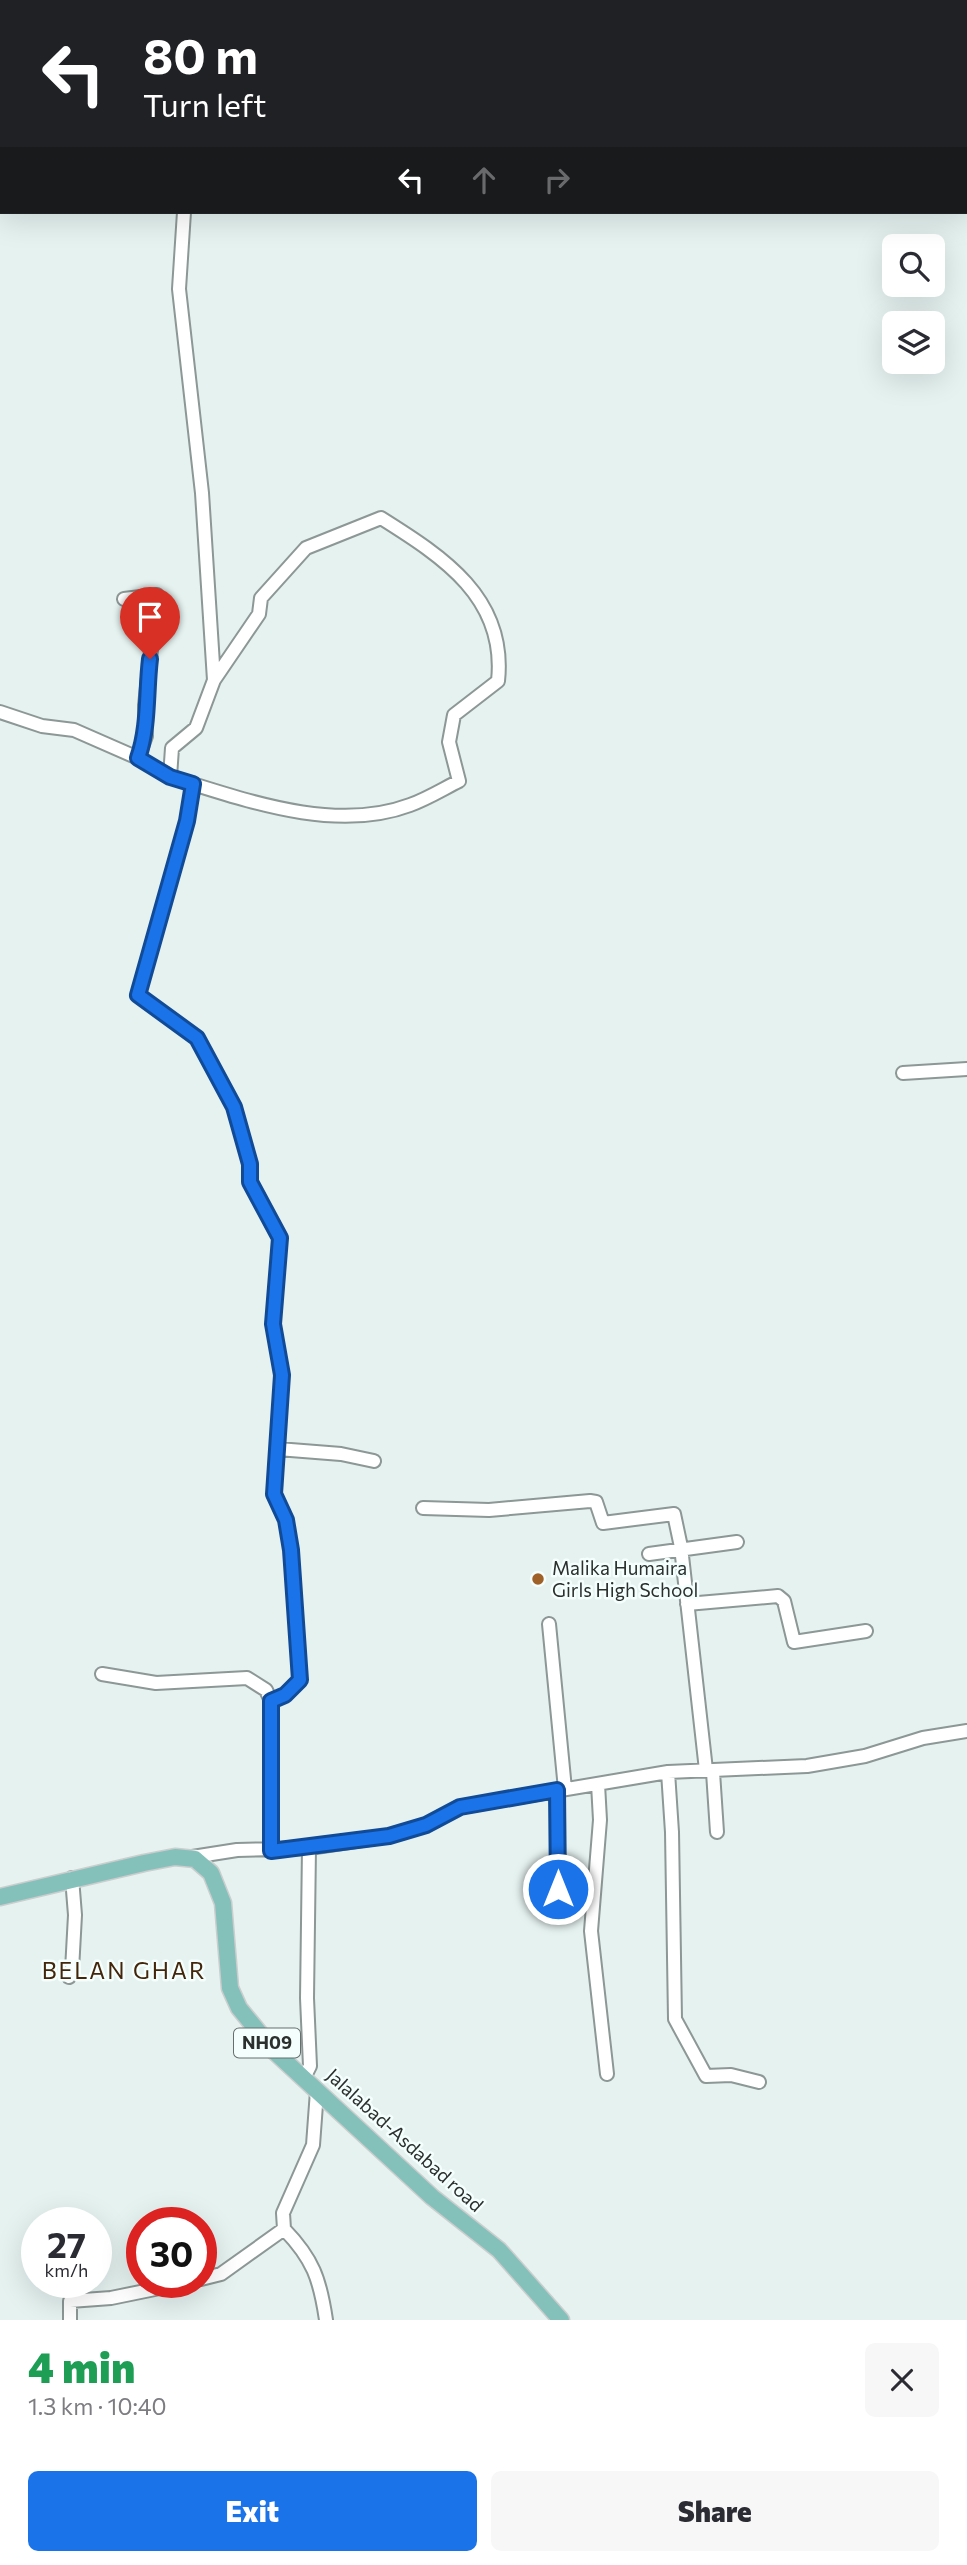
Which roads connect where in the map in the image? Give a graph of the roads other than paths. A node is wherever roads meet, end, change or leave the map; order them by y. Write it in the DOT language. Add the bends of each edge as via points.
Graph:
graph roads {
  1 [pos="184,214"];
  2 [pos="124,599"];
  3 [pos="214,680"];
  4 [pos="0,712"];
  5 [pos="138,758"];
  6 [pos="170,777"];
  7 [pos="193,784"];
  8 [pos="967,1069"];
  9 [pos="903,1073"];
  10 [pos="278,1449"];
  11 [pos="374,1461"];
  12 [pos="423,1508"];
  13 [pos="737,1542"];
  14 [pos="681,1547"];
  15 [pos="649,1554"];
  16 [pos="688,1604"];
  17 [pos="549,1624"];
  18 [pos="866,1631"];
  19 [pos="102,1674"];
  20 [pos="271,1701"];
  21 [pos="967,1731"];
  22 [pos="710,1771"];
  23 [pos="668,1773"];
  24 [pos="598,1784"];
  25 [pos="561,1790"];
  26 [pos="717,1832"];
  27 [pos="309,1848"];
  28 [pos="271,1851"];
  29 [pos="186,1858"];
  30 [pos="72,1878"];
  31 [pos="0,1897"];
  32 [pos="558,1914"];
  33 [pos="69,1977"];
  34 [pos="607,2074"];
  35 [pos="304,2078"];
  36 [pos="759,2082"];
  37 [pos="317,2091"];
  38 [pos="284,2229"];
  39 [pos="217,2275"];
  40 [pos="126,2295"];
  41 [pos="70,2320"];
  42 [pos="326,2320"];
  43 [pos="561,2320"];
  1 -- 3 [label="street" via="179,289 202,493"];
  2 -- 5 [label="street" via="157,595 146,736"];
  3 -- 6 [label="street" via="196,728 172,748"];
  3 -- 7 [label="street" via="258,614 261,598 306,548 381,518 435,552 471,589 494,625 500,655 498,681 454,715 449,742 458,781 410,806 340,818"];
  4 -- 5 [label="street" via="42,726 74,730"];
  5 -- 6 [label="street"];
  6 -- 7 [label="street"];
  7 -- 10 [label="street" via="184,835 138,995 197,1038 234,1107 250,1164 250,1182 280,1238 273,1324 282,1375"];
  8 -- 9 [label="street"];
  10 -- 11 [label="street"];
  10 -- 20 [label="street" via="274,1494 286,1520 291,1550 300,1680"];
  12 -- 14 [label="street" via="489,1510 596,1502 603,1523 674,1514"];
  13 -- 14 [label="street"];
  14 -- 15 [label="street"];
  14 -- 16 [label="street"];
  16 -- 18 [label="street" via="778,1596 784,1601 794,1642"];
  16 -- 22 [label="street"];
  17 -- 25 [label="street"];
  19 -- 20 [label="street" via="156,1683 247,1678 266,1690"];
  20 -- 28 [label="street"];
  21 -- 22 [label="street" via="807,1766"];
  22 -- 23 [label="street"];
  22 -- 26 [label="street"];
  23 -- 24 [label="street"];
  23 -- 36 [label="street" via="675,2019 706,2076"];
  24 -- 25 [label="street"];
  24 -- 34 [label="street" via="600,1820 591,1931"];
  25 -- 27 [label="street" via="460,1807 401,1832"];
  25 -- 32 [label="street"];
  27 -- 28 [label="street"];
  27 -- 35 [label="street" via="310,2066"];
  28 -- 29 [label="street" via="237,1850"];
  29 -- 30 [label="main road"];
  29 -- 35 [label="main road, Jalalabad-Asdabad road / NH09" via="195,1859 211,1872 223,1903 230,1988 239,2008 275,2052"];
  30 -- 31 [label="main road"];
  30 -- 33 [label="street" via="75,1915"];
  35 -- 37 [label="main road, Jalalabad-Asdabad road / NH09"];
  37 -- 38 [label="street" via="313,2145 283,2213"];
  37 -- 43 [label="main road, Jalalabad-Asdabad road / NH09" via="432,2197 499,2250"];
  38 -- 39 [label="street"];
  38 -- 42 [label="street" via="309,2256"];
  40 -- 41 [label="street" via="70,2301"];
}
